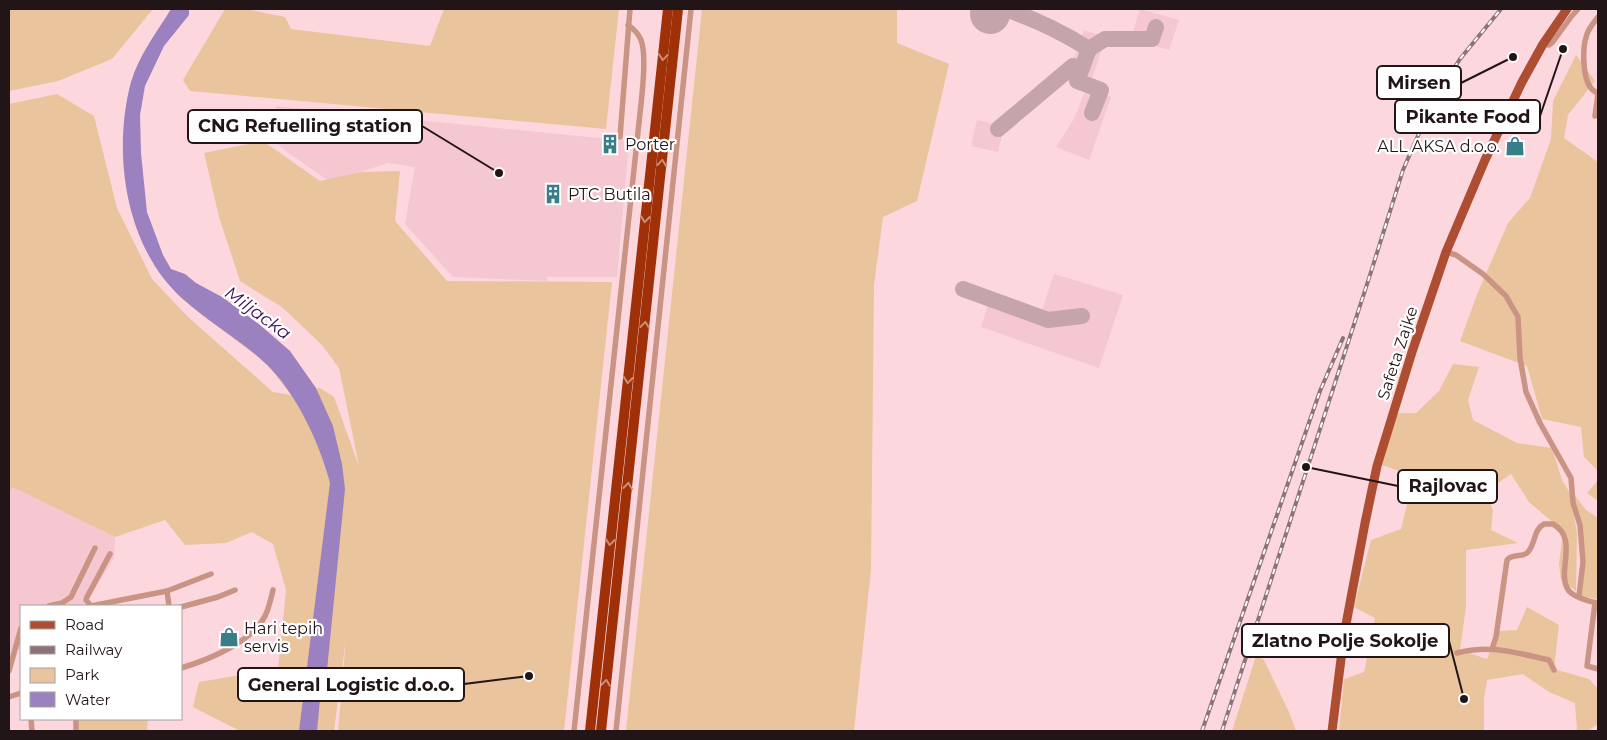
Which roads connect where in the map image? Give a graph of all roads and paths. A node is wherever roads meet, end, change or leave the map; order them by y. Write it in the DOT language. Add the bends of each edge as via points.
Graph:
graph roads {
  1 [pos="630,9"];
  2 [pos="668,9"];
  3 [pos="678,9"];
  4 [pos="691,9"];
  5 [pos="1567,9"];
  6 [pos="1578,9"];
  7 [pos="1598,17"];
  8 [pos="628,25"];
  9 [pos="1543,44"];
  10 [pos="1598,94"];
  11 [pos="1594,116"];
  12 [pos="620,138"];
  13 [pos="1446,252"];
  14 [pos="95,548"];
  15 [pos="110,554"];
  16 [pos="211,574"];
  17 [pos="235,590"];
  18 [pos="273,590"];
  19 [pos="168,592"];
  20 [pos="1579,596"];
  21 [pos="1597,603"];
  22 [pos="53,605"];
  23 [pos="89,605"];
  24 [pos="96,605"];
  25 [pos="169,605"];
  26 [pos="182,607"];
  27 [pos="20,632"];
  28 [pos="1492,649"];
  29 [pos="1457,653"];
  30 [pos="182,668"];
  31 [pos="1598,669"];
  32 [pos="1554,670"];
  33 [pos="9,671"];
  34 [pos="574,731"];
  35 [pos="590,731"];
  36 [pos="601,731"];
  37 [pos="616,731"];
  38 [pos="1332,731"];
  1 -- 8 [label="street"];
  2 -- 35 [label="highway, one-way"];
  36 -- 3 [label="highway, one-way"];
  4 -- 37 [label="street"];
  5 -- 9 [label="main road, Safeta Zajke"];
  6 -- 9 [label="street" via="1552,43"];
  7 -- 10 [label="street" via="1588,32 1584,72 1592,90"];
  8 -- 12 [label="street"];
  8 -- 34 [label="street" via="637,33 644,57"];
  9 -- 13 [label="main road, Safeta Zajke" via="1487,155"];
  10 -- 11 [label="street"];
  13 -- 20 [label="street" via="1484,274 1506,296 1518,317 1526,392 1571,478 1583,562"];
  13 -- 38 [label="main road, Safeta Zajke" via="1377,466 1344,635"];
  14 -- 22 [label="street" via="71,597"];
  15 -- 23 [label="street" via="87,597"];
  16 -- 19 [label="street"];
  17 -- 26 [label="street"];
  18 -- 30 [label="street" via="262,621 240,643"];
  19 -- 24 [label="street"];
  19 -- 25 [label="street"];
  20 -- 21 [label="street"];
  20 -- 28 [label="street" via="1567,587 1567,553 1563,533 1553,524 1540,526 1528,552 1507,560"];
  21 -- 31 [label="street" via="1586,666"];
  27 -- 33 [label="street"];
  28 -- 29 [label="street" via="1474,648"];
  28 -- 32 [label="street" via="1549,660"];
}
